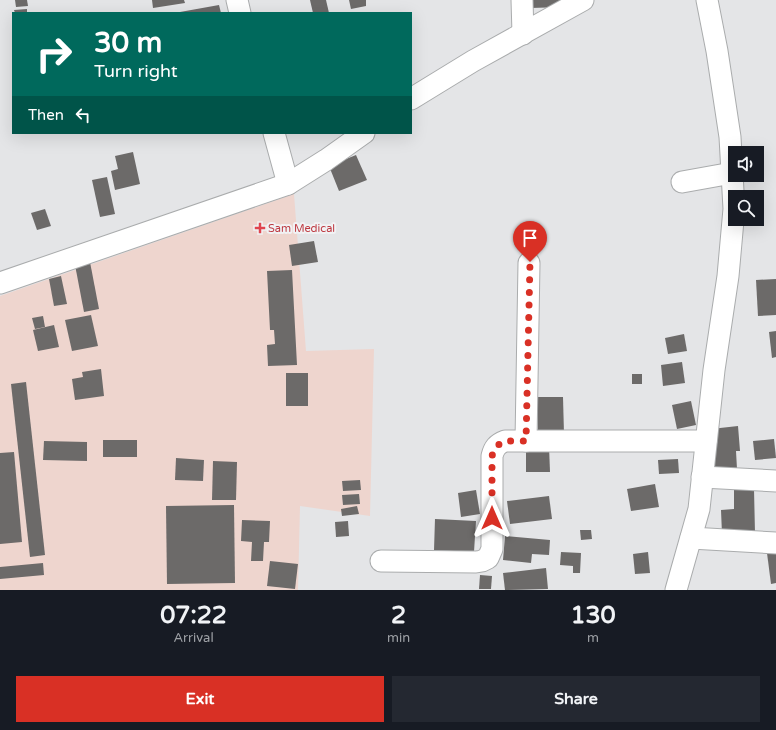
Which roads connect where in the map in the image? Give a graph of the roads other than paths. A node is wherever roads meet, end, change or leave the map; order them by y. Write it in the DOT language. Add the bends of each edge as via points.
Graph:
graph roads {
  1 [pos="236,0"];
  2 [pos="522,0"];
  3 [pos="583,0"];
  4 [pos="707,0"];
  5 [pos="240,12"];
  6 [pos="523,34"];
  7 [pos="412,98"];
  8 [pos="274,134"];
  9 [pos="363,134"];
  10 [pos="730,146"];
  11 [pos="728,174"];
  12 [pos="682,182"];
  13 [pos="732,182"];
  14 [pos="288,184"];
  15 [pos="530,262"];
  16 [pos="0,283"];
  17 [pos="526,441"];
  18 [pos="706,441"];
  19 [pos="702,477"];
  20 [pos="776,480"];
  21 [pos="691,538"];
  22 [pos="776,543"];
  23 [pos="381,561"];
  24 [pos="676,590"];
  1 -- 5 [label="street"];
  2 -- 6 [label="street"];
  3 -- 6 [label="street"];
  4 -- 10 [label="street" via="718,51"];
  6 -- 7 [label="street"];
  8 -- 14 [label="street"];
  9 -- 14 [label="street"];
  11 -- 12 [label="street"];
  13 -- 18 [label="street" via="734,210 728,276"];
  14 -- 16 [label="street"];
  15 -- 17 [label="street"];
  17 -- 18 [label="street"];
  17 -- 23 [label="street" via="505,441 494,449 492,550 488,558 476,562"];
  18 -- 19 [label="street"];
  19 -- 20 [label="street"];
  19 -- 21 [label="street" via="699,509"];
  21 -- 22 [label="street"];
  21 -- 24 [label="street"];
}
